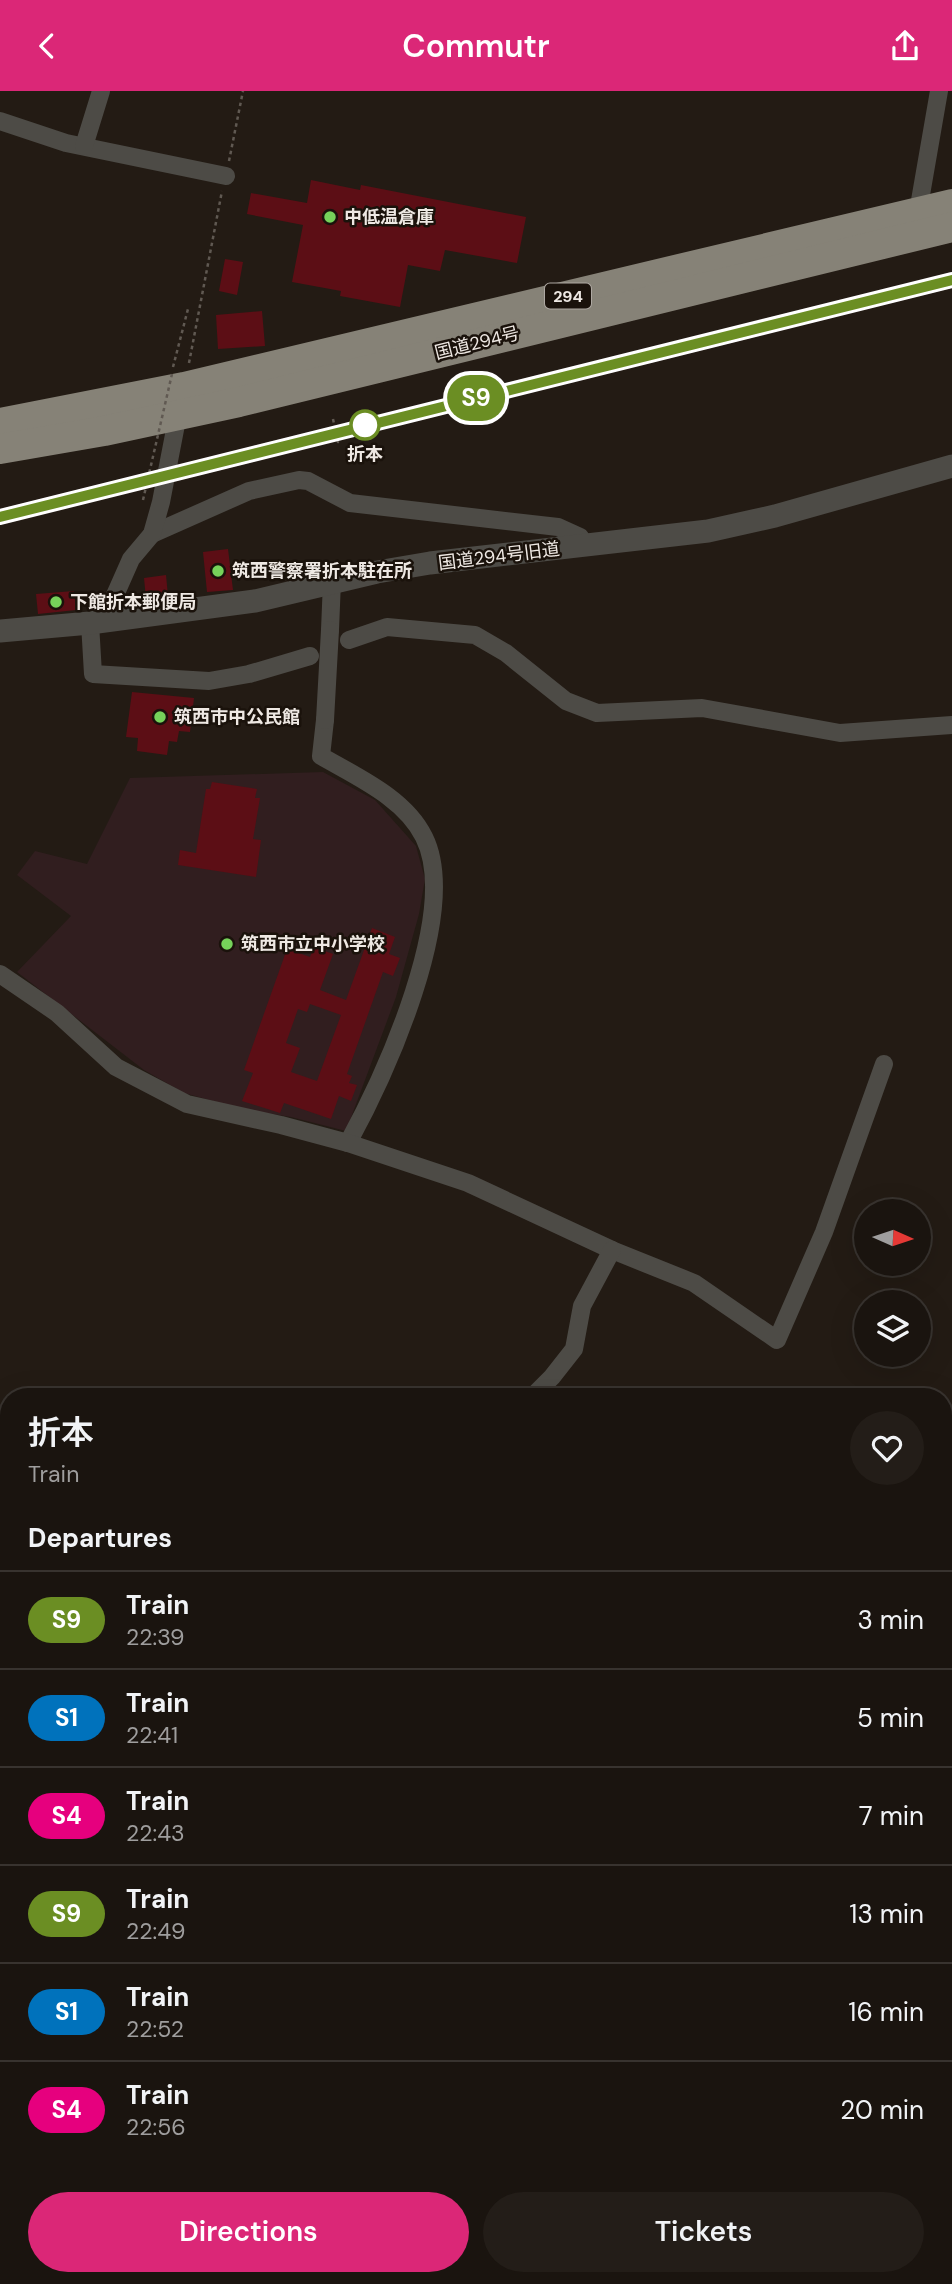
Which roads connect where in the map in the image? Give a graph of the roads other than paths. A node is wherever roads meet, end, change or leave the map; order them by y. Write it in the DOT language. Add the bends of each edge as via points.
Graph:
graph roads {
  1 [pos="100,91"];
  2 [pos="939,91"];
  3 [pos="0,121"];
  4 [pos="84,146"];
  5 [pos="226,176"];
  6 [pos="952,204"];
  7 [pos="918,212"];
  8 [pos="952,227"];
  9 [pos="178,392"];
  10 [pos="0,423"];
  11 [pos="0,449"];
  12 [pos="952,465"];
  13 [pos="152,534"];
  14 [pos="586,545"];
  15 [pos="332,581"];
  16 [pos="97,622"];
  17 [pos="0,631"];
  18 [pos="349,640"];
  19 [pos="310,656"];
  20 [pos="952,725"];
  21 [pos="0,974"];
  22 [pos="884,1065"];
  23 [pos="348,1143"];
  24 [pos="612,1250"];
  25 [pos="541,1388"];
  1 -- 4 [label="street"];
  2 -- 7 [label="street"];
  3 -- 4 [label="street"];
  4 -- 5 [label="street"];
  6 -- 7 [label="highway, 国道294号 / 294"];
  7 -- 9 [label="highway, 国道294号 / 294"];
  8 -- 9 [label="highway, 国道294号 / 294"];
  9 -- 10 [label="highway, 国道294号 / 294"];
  9 -- 11 [label="highway, 国道294号 / 294"];
  9 -- 13 [label="street"];
  12 -- 14 [label="street, 国道294号旧道" via="708,531"];
  13 -- 14 [label="street" via="238,495 299,480 350,503 558,527"];
  13 -- 16 [label="street" via="131,559"];
  14 -- 15 [label="street, 国道294号旧道" via="430,563"];
  15 -- 16 [label="street, 国道294号旧道" via="254,601"];
  15 -- 23 [label="street, bridge" via="321,757 399,804 425,837 436,884 426,947 401,1031 377,1091"];
  16 -- 17 [label="street, 国道294号旧道"];
  16 -- 19 [label="street" via="93,674 209,681"];
  18 -- 20 [label="street" via="387,627 475,635 506,653 566,701 597,713 702,708 840,733"];
  21 -- 23 [label="street" via="57,1013 116,1067 187,1104"];
  22 -- 24 [label="street" via="824,1232 777,1340 694,1283"];
  23 -- 24 [label="street" via="468,1183"];
  24 -- 25 [label="street" via="582,1306 574,1349"];
}
